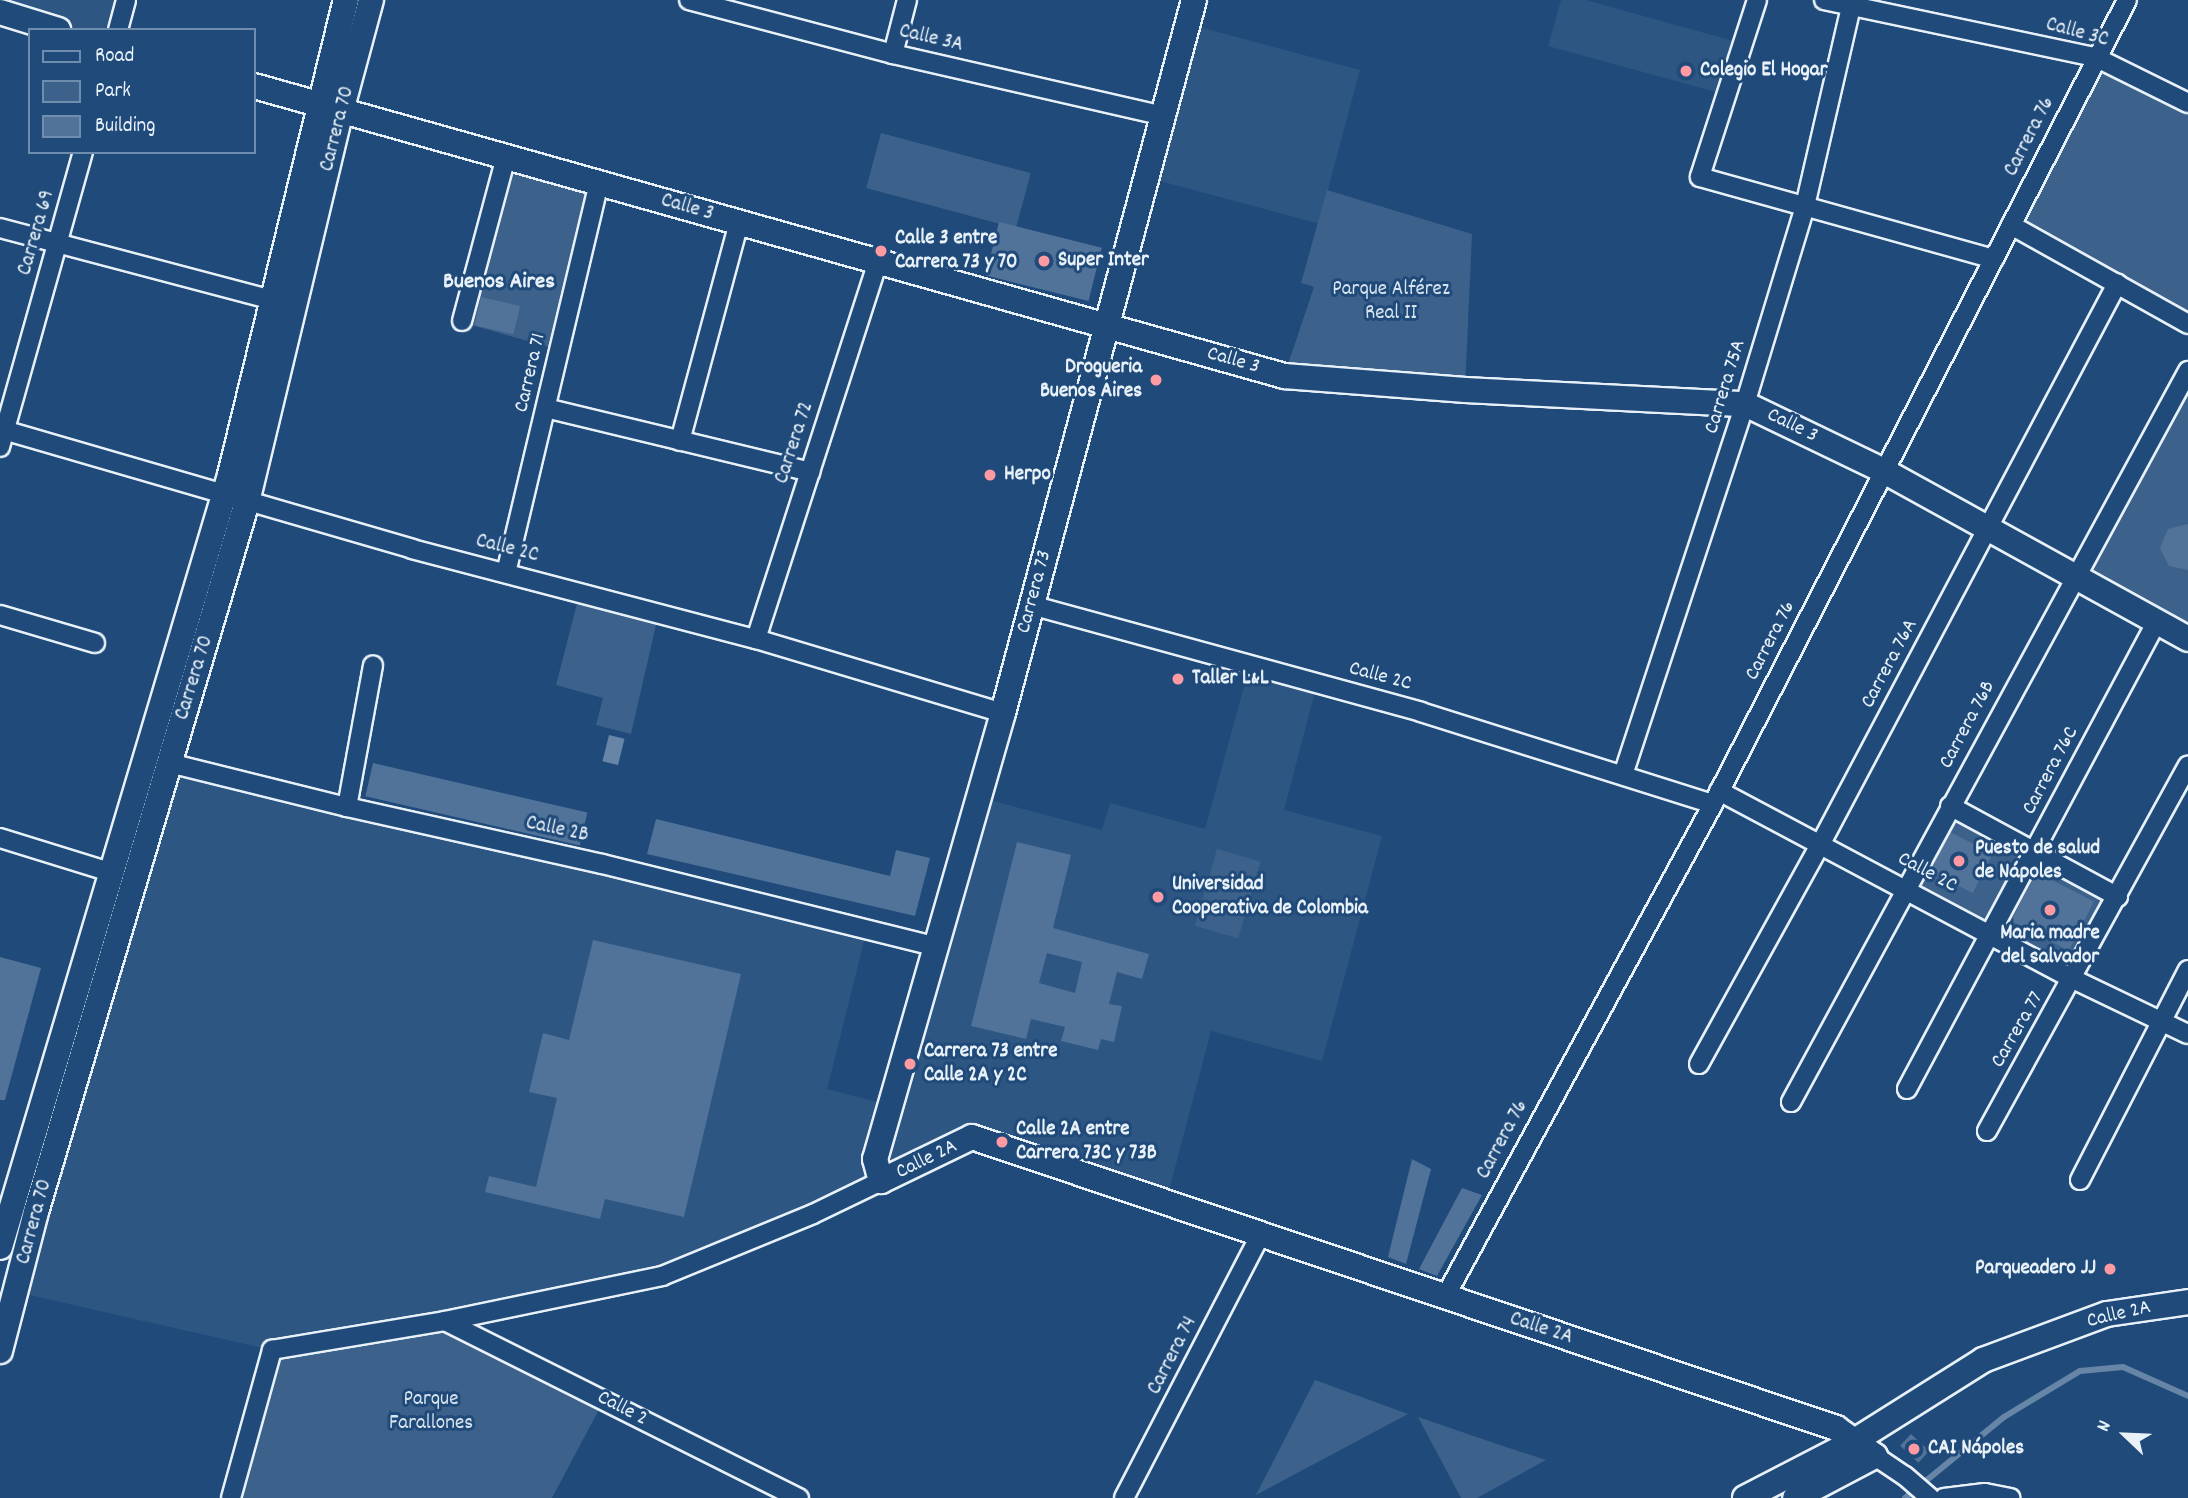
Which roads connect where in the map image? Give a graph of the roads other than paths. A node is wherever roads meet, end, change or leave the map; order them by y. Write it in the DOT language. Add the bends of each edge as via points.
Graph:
graph roads {
  1 [pos="126,0"];
  2 [pos="346,0"];
  3 [pos="372,0"];
  4 [pos="689,0"];
  5 [pos="907,0"];
  6 [pos="1194,0"];
  7 [pos="1758,0"];
  8 [pos="1825,0"];
  9 [pos="2127,0"];
  10 [pos="1852,6"];
  11 [pos="0,12"];
  12 [pos="52,28"];
  13 [pos="119,28"];
  14 [pos="893,54"];
  15 [pos="2095,57"];
  16 [pos="256,87"];
  17 [pos="2188,103"];
  18 [pos="330,107"];
  19 [pos="1164,116"];
  20 [pos="82,154"];
  21 [pos="506,157"];
  22 [pos="599,183"];
  23 [pos="1805,206"];
  24 [pos="739,222"];
  25 [pos="2011,225"];
  26 [pos="0,228"];
  27 [pos="57,243"];
  28 [pos="1994,259"];
  29 [pos="878,261"];
  30 [pos="2117,284"];
  31 [pos="273,300"];
  32 [pos="462,321"];
  33 [pos="2188,324"];
  34 [pos="1107,326"];
  35 [pos="2188,371"];
  36 [pos="1745,404"];
  37 [pos="546,408"];
  38 [pos="2,435"];
  39 [pos="680,441"];
  40 [pos="1884,471"];
  41 [pos="810,472"];
  42 [pos="235,499"];
  43 [pos="1987,529"];
  44 [pos="506,572"];
  45 [pos="2073,578"];
  46 [pos="1031,606"];
  47 [pos="0,615"];
  48 [pos="2156,623"];
  49 [pos="756,639"];
  50 [pos="2188,639"];
  51 [pos="95,643"];
  52 [pos="373,666"];
  53 [pos="1003,713"];
  54 [pos="169,763"];
  55 [pos="2188,766"];
  56 [pos="1623,775"];
  57 [pos="1716,798"];
  58 [pos="1950,806"];
  59 [pos="347,807"];
  60 [pos="0,838"];
  61 [pos="1821,843"];
  62 [pos="2033,851"];
  63 [pos="110,872"];
  64 [pos="1906,888"];
  65 [pos="2118,897"];
  66 [pos="1990,933"];
  67 [pos="934,946"];
  68 [pos="2188,970"];
  69 [pos="2073,979"];
  70 [pos="2161,1021"];
  71 [pos="2188,1034"];
  72 [pos="1699,1064"];
  73 [pos="1907,1089"];
  74 [pos="1791,1102"];
  75 [pos="1987,1131"];
  76 [pos="2080,1180"];
  77 [pos="881,1181"];
  78 [pos="6,1206"];
  79 [pos="36,1212"];
  80 [pos="1261,1234"];
  81 [pos="0,1247"];
  82 [pos="1444,1297"];
  83 [pos="2188,1302"];
  84 [pos="445,1321"];
  85 [pos="0,1351"];
  86 [pos="1853,1442"];
  87 [pos="1875,1456"];
  88 [pos="231,1498"];
  89 [pos="799,1498"];
  90 [pos="1124,1498"];
  91 [pos="1745,1498"];
  92 [pos="1795,1498"];
  93 [pos="1930,1498"];
  94 [pos="1944,1498"];
  95 [pos="2011,1498"];
  1 -- 13 [label="street"];
  2 -- 18 [label="street, Carrera 70"];
  3 -- 18 [label="street, Carrera 70"];
  4 -- 14 [label="street, Calle 3A"];
  5 -- 14 [label="street"];
  6 -- 19 [label="street, Carrera 73"];
  7 -- 23 [label="street" via="1700,177"];
  8 -- 10 [label="street, Calle 3C"];
  9 -- 15 [label="street, Carrera 76"];
  10 -- 15 [label="street, Calle 3C"];
  10 -- 23 [label="street, Carrera 75A"];
  11 -- 12 [label="street"];
  14 -- 19 [label="street, Calle 3A"];
  15 -- 17 [label="street, Calle 3C"];
  15 -- 25 [label="street, Carrera 76"];
  16 -- 18 [label="street, Calle 3"];
  18 -- 21 [label="street, Calle 3"];
  18 -- 31 [label="street, Carrera 70"];
  18 -- 42 [label="street, Carrera 70"];
  19 -- 34 [label="street, Carrera 73"];
  20 -- 27 [label="street, Carrera 69"];
  21 -- 22 [label="street, Calle 3"];
  21 -- 32 [label="street"];
  22 -- 24 [label="street, Calle 3"];
  22 -- 37 [label="street, Carrera 71"];
  23 -- 28 [label="street"];
  23 -- 36 [label="street, Carrera 75A"];
  24 -- 29 [label="street, Calle 3"];
  24 -- 39 [label="street"];
  25 -- 28 [label="street, Carrera 76"];
  25 -- 30 [label="street"];
  26 -- 27 [label="street"];
  27 -- 31 [label="street"];
  27 -- 38 [label="street, Carrera 69"];
  28 -- 40 [label="street, Carrera 76"];
  29 -- 34 [label="street, Calle 3"];
  29 -- 41 [label="street, Carrera 72"];
  30 -- 33 [label="street"];
  30 -- 43 [label="street, Carrera 76A"];
  31 -- 42 [label="street, Carrera 70"];
  34 -- 36 [label="street, Calle 3" via="1284,376"];
  34 -- 46 [label="street, Carrera 73"];
  35 -- 45 [label="street, Carrera 76B"];
  36 -- 40 [label="street, Calle 3"];
  36 -- 56 [label="street, Carrera 75A"];
  37 -- 39 [label="street"];
  37 -- 44 [label="street, Carrera 71"];
  38 -- 42 [label="street, Calle 2C"];
  39 -- 41 [label="street"];
  40 -- 43 [label="street, Calle 3"];
  40 -- 57 [label="street, Carrera 76"];
  41 -- 49 [label="street, Carrera 72"];
  42 -- 44 [label="street, Calle 2C"];
  42 -- 54 [label="street, Carrera 70"];
  42 -- 63 [label="street, Carrera 70"];
  43 -- 45 [label="street, Calle 3"];
  43 -- 61 [label="street, Carrera 76A"];
  44 -- 49 [label="street, Calle 2C"];
  45 -- 48 [label="street, Calle 3"];
  45 -- 58 [label="street, Carrera 76B"];
  46 -- 53 [label="street, Carrera 73"];
  46 -- 56 [label="street, Calle 2C" via="1421,712"];
  47 -- 51 [label="street"];
  48 -- 50 [label="street, Calle 3"];
  48 -- 62 [label="street, Carrera 76C"];
  49 -- 53 [label="street, Calle 2C"];
  52 -- 59 [label="street"];
  53 -- 67 [label="street, Carrera 73"];
  54 -- 59 [label="street, Calle 2B"];
  54 -- 79 [label="street, Carrera 70"];
  55 -- 65 [label="street, Carrera 77"];
  56 -- 57 [label="street, Calle 2C"];
  57 -- 61 [label="street, Calle 2C"];
  57 -- 82 [label="street, Carrera 76"];
  58 -- 62 [label="street"];
  58 -- 64 [label="street, Carrera 76B"];
  59 -- 67 [label="street, Calle 2B" via="602,863"];
  60 -- 63 [label="street"];
  61 -- 64 [label="street, Calle 2C"];
  61 -- 72 [label="street, Carrera 76A"];
  62 -- 65 [label="street"];
  62 -- 66 [label="street, Carrera 76C"];
  63 -- 78 [label="street, Carrera 70"];
  64 -- 66 [label="street, Calle 2C"];
  64 -- 74 [label="street, Carrera 76B"];
  65 -- 69 [label="street, Carrera 77"];
  66 -- 69 [label="street, Calle 2C"];
  66 -- 73 [label="street, Carrera 76C"];
  67 -- 77 [label="street, Carrera 73" via="875,1159"];
  68 -- 70 [label="street"];
  69 -- 70 [label="street, Calle 2C"];
  69 -- 75 [label="street, Carrera 77"];
  70 -- 71 [label="street, Calle 2C"];
  70 -- 76 [label="street"];
  77 -- 80 [label="street, Calle 2A" via="972,1137"];
  77 -- 84 [label="street" via="662,1276"];
  78 -- 79 [label="street"];
  78 -- 81 [label="street, Carrera 70"];
  79 -- 85 [label="street, Carrera 70"];
  80 -- 82 [label="street, Calle 2A"];
  80 -- 90 [label="street, Carrera 74"];
  82 -- 86 [label="street, Calle 2A" via="1836,1428"];
  83 -- 86 [label="street, Calle 2A" via="2107,1314 1983,1360"];
  84 -- 88 [label="street" via="272,1350"];
  84 -- 89 [label="street, Calle 2"];
  86 -- 87 [label="street"];
  86 -- 91 [label="street"];
  87 -- 92 [label="street"];
  87 -- 93 [label="street"];
  94 -- 95 [label="street" via="1984,1493"];
}
